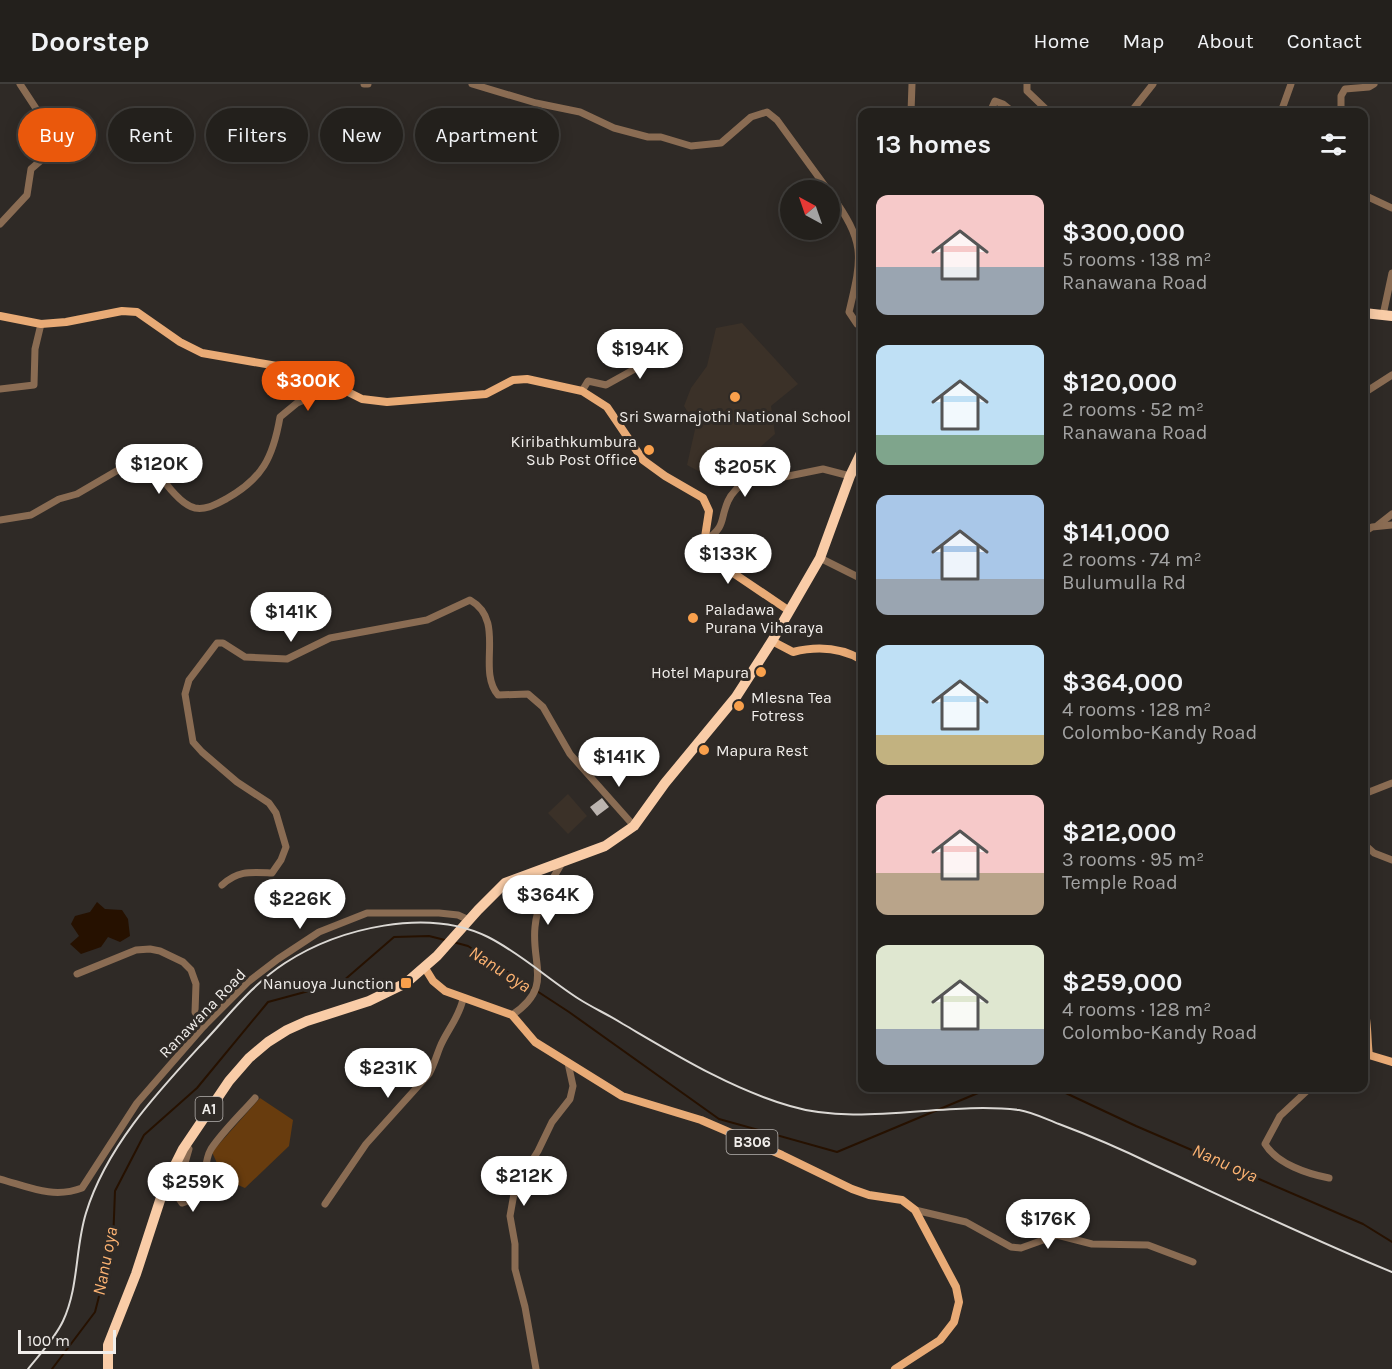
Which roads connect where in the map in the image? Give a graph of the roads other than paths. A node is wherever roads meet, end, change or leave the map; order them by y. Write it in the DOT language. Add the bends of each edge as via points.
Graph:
graph roads {
  1 [pos="20,84"];
  2 [pos="472,84"];
  3 [pos="912,84"];
  4 [pos="1028,84"];
  5 [pos="1153,84"];
  6 [pos="1291,84"];
  7 [pos="1374,84"];
  8 [pos="485,86"];
  9 [pos="911,108"];
  10 [pos="992,108"];
  11 [pos="1008,108"];
  12 [pos="1045,108"];
  13 [pos="1134,108"];
  14 [pos="1282,108"];
  15 [pos="1341,108"];
  16 [pos="820,180"];
  17 [pos="1368,197"];
  18 [pos="840,208"];
  19 [pos="1392,208"];
  20 [pos="0,224"];
  21 [pos="858,243"];
  22 [pos="858,270"];
  23 [pos="1392,273"];
  24 [pos="1368,314"];
  25 [pos="0,316"];
  26 [pos="1388,316"];
  27 [pos="41,324"];
  28 [pos="858,325"];
  29 [pos="662,335"];
  30 [pos="1392,375"];
  31 [pos="336,386"];
  32 [pos="0,389"];
  33 [pos="1368,390"];
  34 [pos="582,391"];
  35 [pos="753,451"];
  36 [pos="858,459"];
  37 [pos="850,476"];
  38 [pos="754,478"];
  39 [pos="1392,514"];
  40 [pos="0,520"];
  41 [pos="1392,525"];
  42 [pos="1377,526"];
  43 [pos="1368,530"];
  44 [pos="706,535"];
  45 [pos="820,558"];
  46 [pos="858,577"];
  47 [pos="788,609"];
  48 [pos="772,641"];
  49 [pos="858,658"];
  50 [pos="1392,783"];
  51 [pos="1368,792"];
  52 [pos="634,826"];
  53 [pos="1368,848"];
  54 [pos="1392,860"];
  55 [pos="562,863"];
  56 [pos="222,885"];
  57 [pos="469,920"];
  58 [pos="425,968"];
  59 [pos="77,974"];
  60 [pos="463,999"];
  61 [pos="512,1015"];
  62 [pos="204,1026"];
  63 [pos="1368,1057"];
  64 [pos="1392,1062"];
  65 [pos="568,1063"];
  66 [pos="1306,1092"];
  67 [pos="255,1098"];
  68 [pos="207,1112"];
  69 [pos="1329,1178"];
  70 [pos="0,1179"];
  71 [pos="325,1204"];
  72 [pos="915,1210"];
  73 [pos="1193,1262"];
  74 [pos="108,1369"];
  75 [pos="536,1369"];
  76 [pos="895,1369"];
  1 -- 20 [label="street" via="56,139 53,150 31,169 27,195"];
  2 -- 8 [label="street"];
  3 -- 9 [label="street"];
  4 -- 12 [label="street" via="1027,91"];
  5 -- 13 [label="street"];
  6 -- 14 [label="street"];
  7 -- 15 [label="street" via="1345,89"];
  8 -- 16 [label="street" via="580,112 614,128 691,146 721,143 751,117 767,112"];
  10 -- 11 [label="street" via="995,101"];
  17 -- 19 [label="street"];
  18 -- 21 [label="street"];
  22 -- 28 [label="street" via="849,312"];
  23 -- 26 [label="street"];
  24 -- 26 [label="highway"];
  25 -- 27 [label="main road"];
  27 -- 31 [label="main road" via="137,312 202,353 283,367"];
  27 -- 32 [label="street" via="35,349 34,385"];
  29 -- 34 [label="street" via="646,347 642,365 606,386 588,381"];
  30 -- 33 [label="street"];
  31 -- 34 [label="main road" via="362,399 387,402 486,394 513,380 527,379"];
  31 -- 40 [label="street" via="297,403 280,417 277,437 264,466 248,486 211,508 194,508 171,491 156,470 125,466 31,515"];
  34 -- 44 [label="main road" via="607,407 643,460 703,498 710,511"];
  35 -- 38 [label="street" via="758,471"];
  36 -- 37 [label="highway, A1"];
  37 -- 38 [label="street" via="823,469 769,480"];
  37 -- 45 [label="highway, A1"];
  38 -- 44 [label="street" via="738,487 716,532"];
  39 -- 42 [label="street"];
  41 -- 42 [label="street"];
  42 -- 43 [label="street"];
  44 -- 47 [label="main road" via="708,556"];
  45 -- 46 [label="street"];
  45 -- 47 [label="highway, A1"];
  47 -- 48 [label="highway, A1"];
  48 -- 49 [label="main road" via="793,652 830,648"];
  48 -- 52 [label="highway, A1" via="736,697"];
  50 -- 51 [label="street"];
  52 -- 55 [label="highway, A1" via="605,846"];
  52 -- 56 [label="street" via="570,754 543,707 528,694 498,695 491,687 488,621 481,606 470,600 427,620 330,638 287,659 245,657 217,643 189,680 185,694 193,742 237,782 269,803 286,847 272,873 243,872"];
  53 -- 54 [label="street"];
  55 -- 57 [label="highway, A1" via="505,883"];
  55 -- 61 [label="street" via="543,896 535,927 540,971 537,986 522,1008"];
  57 -- 58 [label="highway, A1"];
  57 -- 62 [label="street, Ranawana Road" via="440,912 367,914 339,923 319,932 248,982"];
  58 -- 60 [label="main road" via="436,985"];
  58 -- 68 [label="highway, A1" via="406,983 369,1001 306,1021 268,1041 249,1058"];
  59 -- 62 [label="street" via="136,951 160,951 191,970 196,984 195,1012"];
  60 -- 61 [label="main road"];
  60 -- 71 [label="street" via="429,1074 366,1144"];
  61 -- 65 [label="main road, B306" via="535,1042"];
  62 -- 70 [label="street, Ranawana Road" via="137,1103 82,1188 50,1194"];
  63 -- 64 [label="main road"];
  65 -- 72 [label="main road, B306" via="622,1095 701,1120 852,1189 902,1200"];
  65 -- 75 [label="street" via="573,1086 570,1099 552,1122 515,1188 510,1216 515,1269"];
  66 -- 69 [label="street" via="1280,1116 1265,1144 1269,1151 1293,1166"];
  67 -- 68 [label="street" via="210,1150 204,1185 193,1200 182,1203 176,1194 186,1155"];
  68 -- 74 [label="highway, A1" via="165,1185 108,1345"];
  72 -- 73 [label="street" via="966,1222 1011,1247 1021,1248 1057,1235 1092,1244 1148,1245"];
  72 -- 76 [label="main road" via="956,1287 959,1302 954,1322 940,1340"];
}
